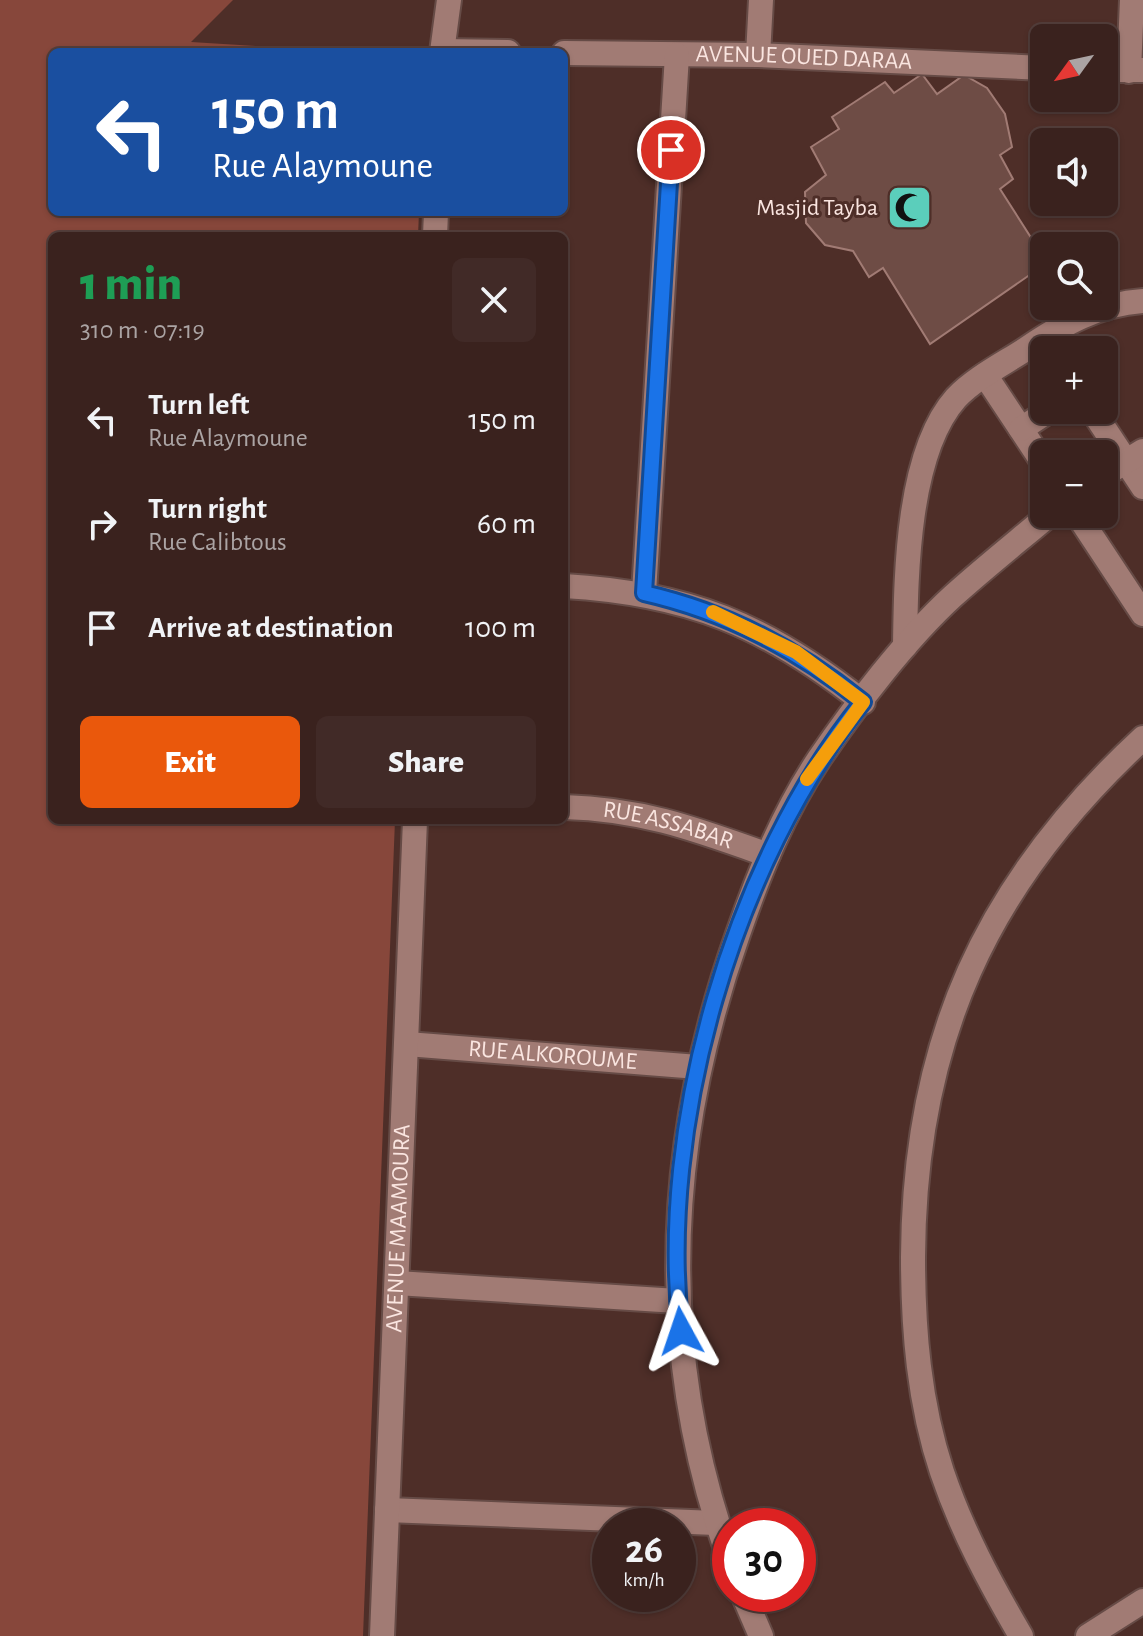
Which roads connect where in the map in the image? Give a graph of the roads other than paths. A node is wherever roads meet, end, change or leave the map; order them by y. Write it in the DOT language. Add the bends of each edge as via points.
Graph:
graph roads {
  1 [pos="431,0"];
  2 [pos="449,0"];
  3 [pos="761,0"];
  4 [pos="1132,0"];
  5 [pos="442,44"];
  6 [pos="475,48"];
  7 [pos="568,53"];
  8 [pos="677,55"];
  9 [pos="758,55"];
  10 [pos="1030,67"];
  11 [pos="1136,70"];
  12 [pos="1143,301"];
  13 [pos="1058,336"];
  14 [pos="1030,353"];
  15 [pos="985,375"];
  16 [pos="1030,423"];
  17 [pos="1105,424"];
  18 [pos="1021,429"];
  19 [pos="1030,443"];
  20 [pos="1134,456"];
  21 [pos="1143,487"];
  22 [pos="1034,528"];
  23 [pos="1088,528"];
  24 [pos="568,586"];
  25 [pos="1136,586"];
  26 [pos="644,593"];
  27 [pos="1143,614"];
  28 [pos="905,646"];
  29 [pos="863,702"];
  30 [pos="1143,738"];
  31 [pos="568,807"];
  32 [pos="415,824"];
  33 [pos="768,855"];
  34 [pos="407,1044"];
  35 [pos="698,1067"];
  36 [pos="397,1283"];
  37 [pos="677,1301"];
  38 [pos="712,1509"];
  39 [pos="387,1510"];
  40 [pos="712,1523"];
  41 [pos="1143,1601"];
  42 [pos="751,1612"];
  43 [pos="382,1636"];
  44 [pos="761,1636"];
  45 [pos="1021,1636"];
  46 [pos="1088,1636"];
  1 -- 5 [label="street"];
  2 -- 5 [label="street"];
  3 -- 9 [label="street"];
  4 -- 11 [label="street"];
  5 -- 6 [label="street"];
  7 -- 8 [label="street, AVENUE OUED DARAA"];
  8 -- 9 [label="street, AVENUE OUED DARAA"];
  8 -- 26 [label="street"];
  9 -- 10 [label="street, AVENUE OUED DARAA"];
  12 -- 13 [label="street" via="1091,311"];
  14 -- 15 [label="street"];
  15 -- 18 [label="street"];
  15 -- 28 [label="street" via="957,398 932,441 909,534"];
  16 -- 18 [label="street"];
  17 -- 20 [label="street"];
  18 -- 19 [label="street"];
  20 -- 21 [label="street"];
  22 -- 28 [label="street" via="951,598"];
  23 -- 25 [label="street"];
  24 -- 26 [label="street"];
  25 -- 27 [label="street"];
  26 -- 29 [label="street" via="681,601 759,632 796,652"];
  28 -- 29 [label="street"];
  29 -- 33 [label="street" via="813,769"];
  30 -- 45 [label="street" via="1070,811 1015,883 957,998 922,1122 913,1306 927,1416 960,1521"];
  31 -- 33 [label="street, RUE ASSABAR" via="630,811 681,823"];
  32 -- 34 [label="street, AVENUE MAAMOURA"];
  33 -- 35 [label="street" via="729,959"];
  34 -- 35 [label="street, RUE ALKOROUME"];
  34 -- 36 [label="street, AVENUE MAAMOURA"];
  35 -- 37 [label="street" via="680,1183"];
  36 -- 37 [label="street"];
  36 -- 39 [label="street, AVENUE MAAMOURA"];
  37 -- 38 [label="street" via="690,1413"];
  39 -- 40 [label="street"];
  39 -- 43 [label="street, AVENUE MAAMOURA"];
  41 -- 46 [label="street"];
  42 -- 44 [label="street"];
}
